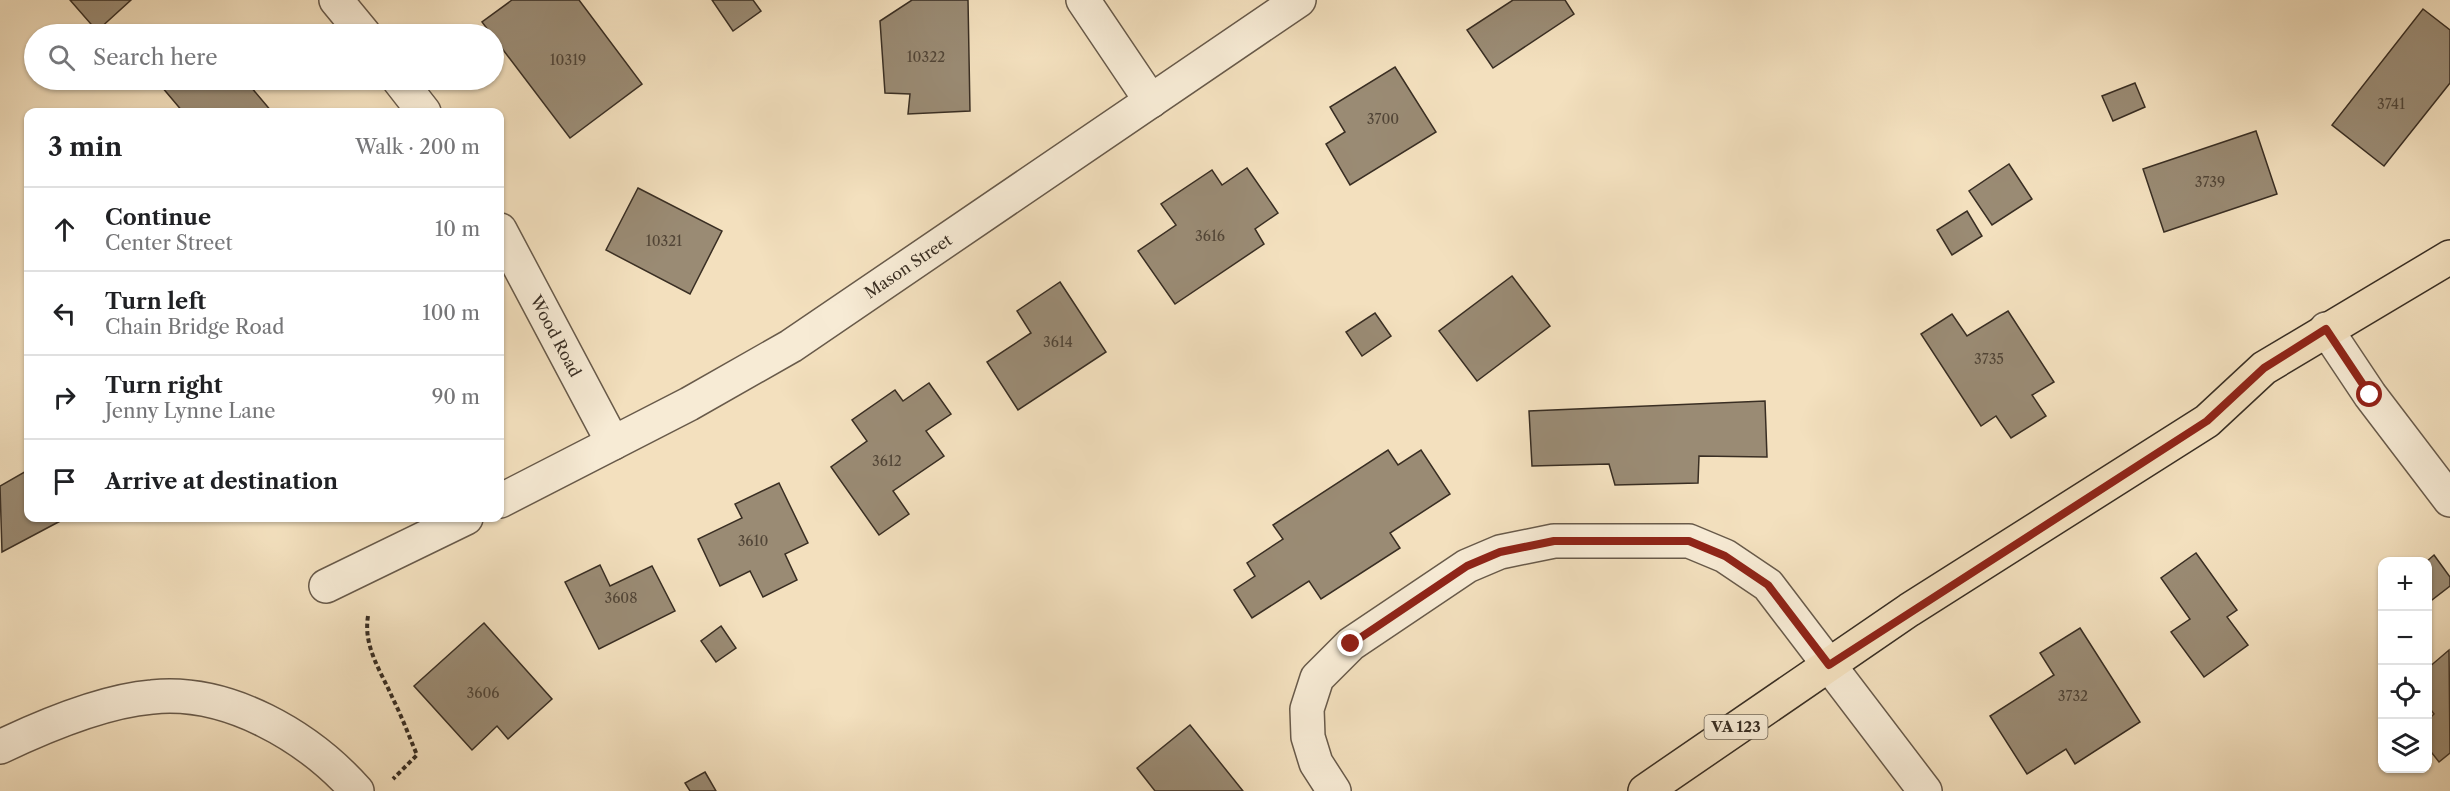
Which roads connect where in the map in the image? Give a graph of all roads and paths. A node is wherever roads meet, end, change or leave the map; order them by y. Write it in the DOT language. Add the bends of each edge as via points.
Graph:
graph roads {
  1 [pos="336,0"];
  2 [pos="1083,0"];
  3 [pos="1299,0"];
  4 [pos="356,24"];
  5 [pos="407,90"];
  6 [pos="1151,101"];
  7 [pos="421,108"];
  8 [pos="504,238"];
  9 [pos="2450,257"];
  10 [pos="2326,329"];
  11 [pos="613,442"];
  12 [pos="504,499"];
  13 [pos="2450,500"];
  14 [pos="458,522"];
  15 [pos="326,586"];
  16 [pos="368,616"];
  17 [pos="1829,665"];
  18 [pos="0,747"];
  19 [pos="372,788"];
  20 [pos="1334,791"];
  21 [pos="1646,791"];
  22 [pos="1925,791"];
  1 -- 4 [label="street"];
  2 -- 6 [label="street"];
  3 -- 6 [label="street, Mason Street"];
  5 -- 7 [label="street"];
  6 -- 11 [label="street, Mason Street" via="790,346"];
  8 -- 11 [label="street, Wood Road"];
  9 -- 10 [label="main road, VA 123"];
  10 -- 13 [label="street" via="2370,395"];
  10 -- 17 [label="main road, VA 123" via="2264,368 2207,421"];
  11 -- 12 [label="street, Mason Street"];
  14 -- 15 [label="street"];
  16 -- 19 [label="path" via="365,630 373,659 417,755"];
  17 -- 20 [label="street" via="1768,585 1725,556 1689,541 1554,541 1500,552 1467,566 1351,644 1317,678 1307,709 1308,737 1316,763"];
  17 -- 21 [label="main road, VA 123"];
  17 -- 22 [label="street"];
  18 -- 19 [label="street" via="102,707 177,696 220,703 250,714"];
}
